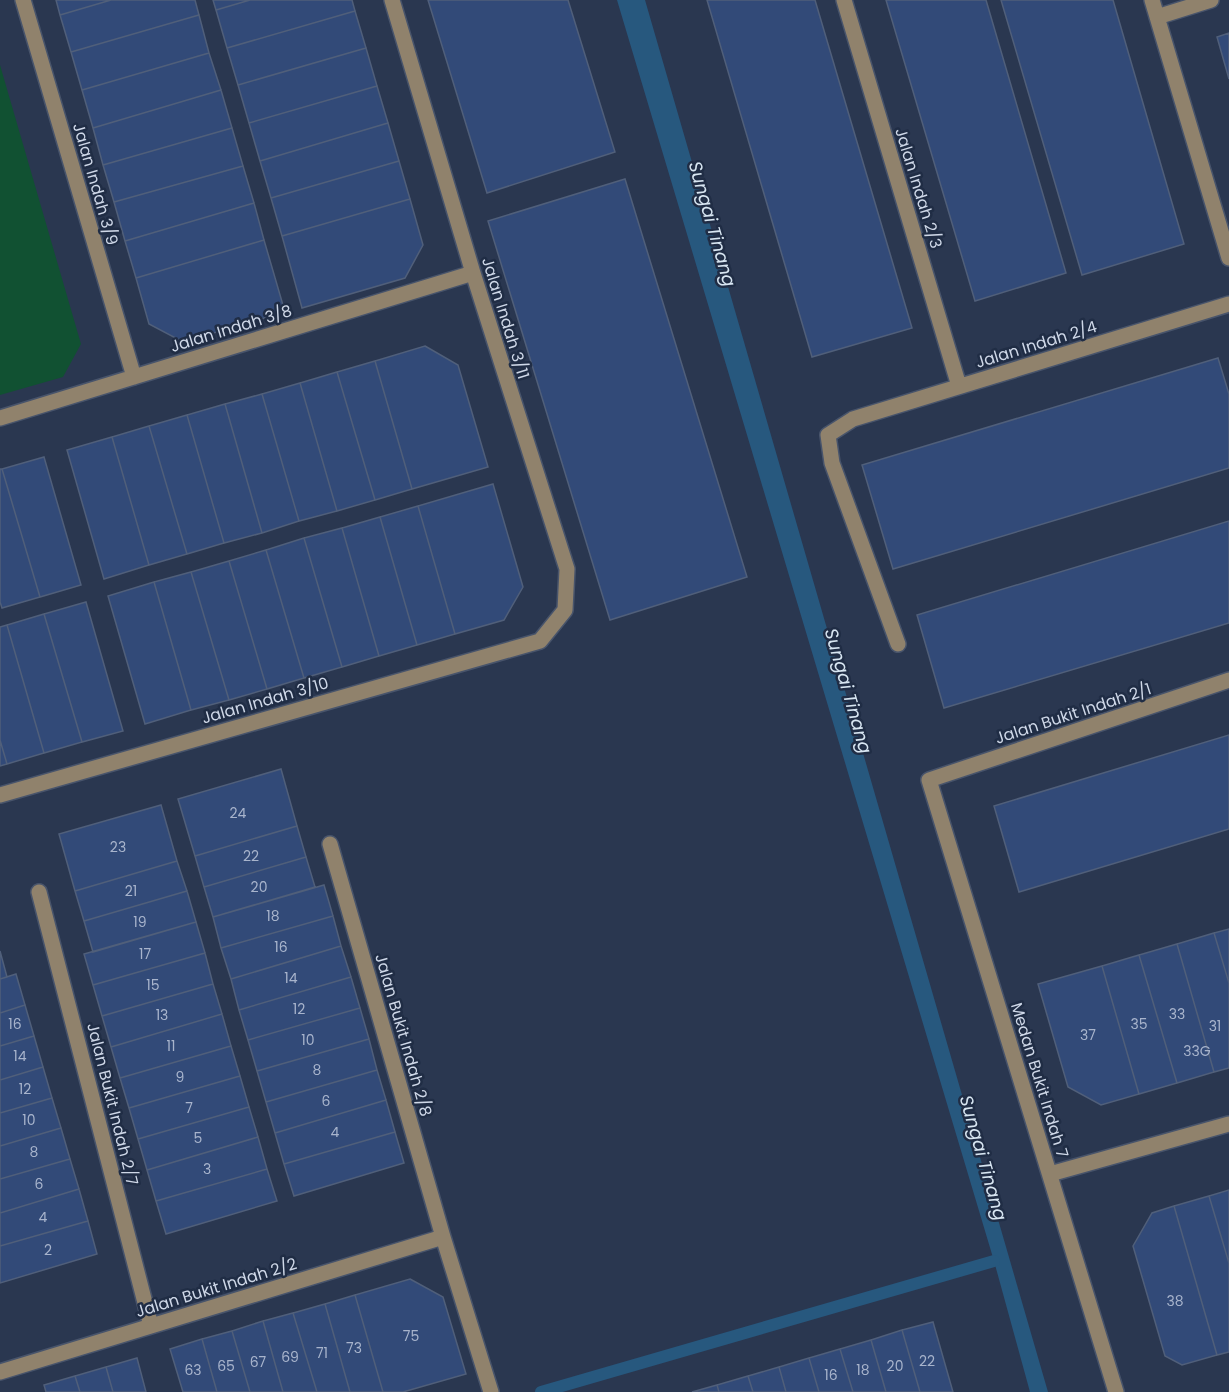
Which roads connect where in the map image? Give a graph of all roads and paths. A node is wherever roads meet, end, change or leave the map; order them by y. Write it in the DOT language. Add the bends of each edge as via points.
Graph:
graph roads {
  1 [pos="23,0"];
  2 [pos="392,0"];
  3 [pos="844,0"];
  4 [pos="1152,0"];
  5 [pos="1211,0"];
  6 [pos="1157,16"];
  7 [pos="1229,258"];
  8 [pos="473,273"];
  9 [pos="1229,304"];
  10 [pos="134,377"];
  11 [pos="959,386"];
  12 [pos="0,418"];
  13 [pos="540,641"];
  14 [pos="898,644"];
  15 [pos="1229,680"];
  16 [pos="929,780"];
  17 [pos="0,795"];
  18 [pos="330,844"];
  19 [pos="39,892"];
  20 [pos="1229,1124"];
  21 [pos="1050,1174"];
  22 [pos="443,1237"];
  23 [pos="151,1326"];
  24 [pos="0,1372"];
  25 [pos="491,1392"];
  26 [pos="1116,1392"];
  1 -- 10 [label="street, Jalan Indah 3/9"];
  2 -- 8 [label="street, Jalan Indah 3/11"];
  3 -- 11 [label="street, Jalan Indah 2/3"];
  4 -- 6 [label="street"];
  5 -- 6 [label="street"];
  6 -- 7 [label="street"];
  8 -- 10 [label="street, Jalan Indah 3/8"];
  8 -- 13 [label="street, Jalan Indah 3/11" via="567,568 565,610"];
  9 -- 11 [label="street, Jalan Indah 2/4"];
  10 -- 12 [label="street, Jalan Indah 3/8"];
  11 -- 14 [label="street, Jalan Indah 2/4" via="853,419 828,435 832,463"];
  13 -- 17 [label="street, Jalan Indah 3/10"];
  15 -- 16 [label="street, Jalan Bukit Indah 2/1"];
  16 -- 21 [label="street, Medan Bukit Indah 7"];
  18 -- 22 [label="street, Jalan Bukit Indah 2/8"];
  19 -- 23 [label="street, Jalan Bukit Indah 2/7"];
  20 -- 21 [label="street"];
  21 -- 26 [label="street, Medan Bukit Indah 7"];
  22 -- 23 [label="street, Jalan Bukit Indah 2/2"];
  22 -- 25 [label="street, Jalan Bukit Indah 2/8"];
  23 -- 24 [label="street, Jalan Bukit Indah 2/2"];
}
